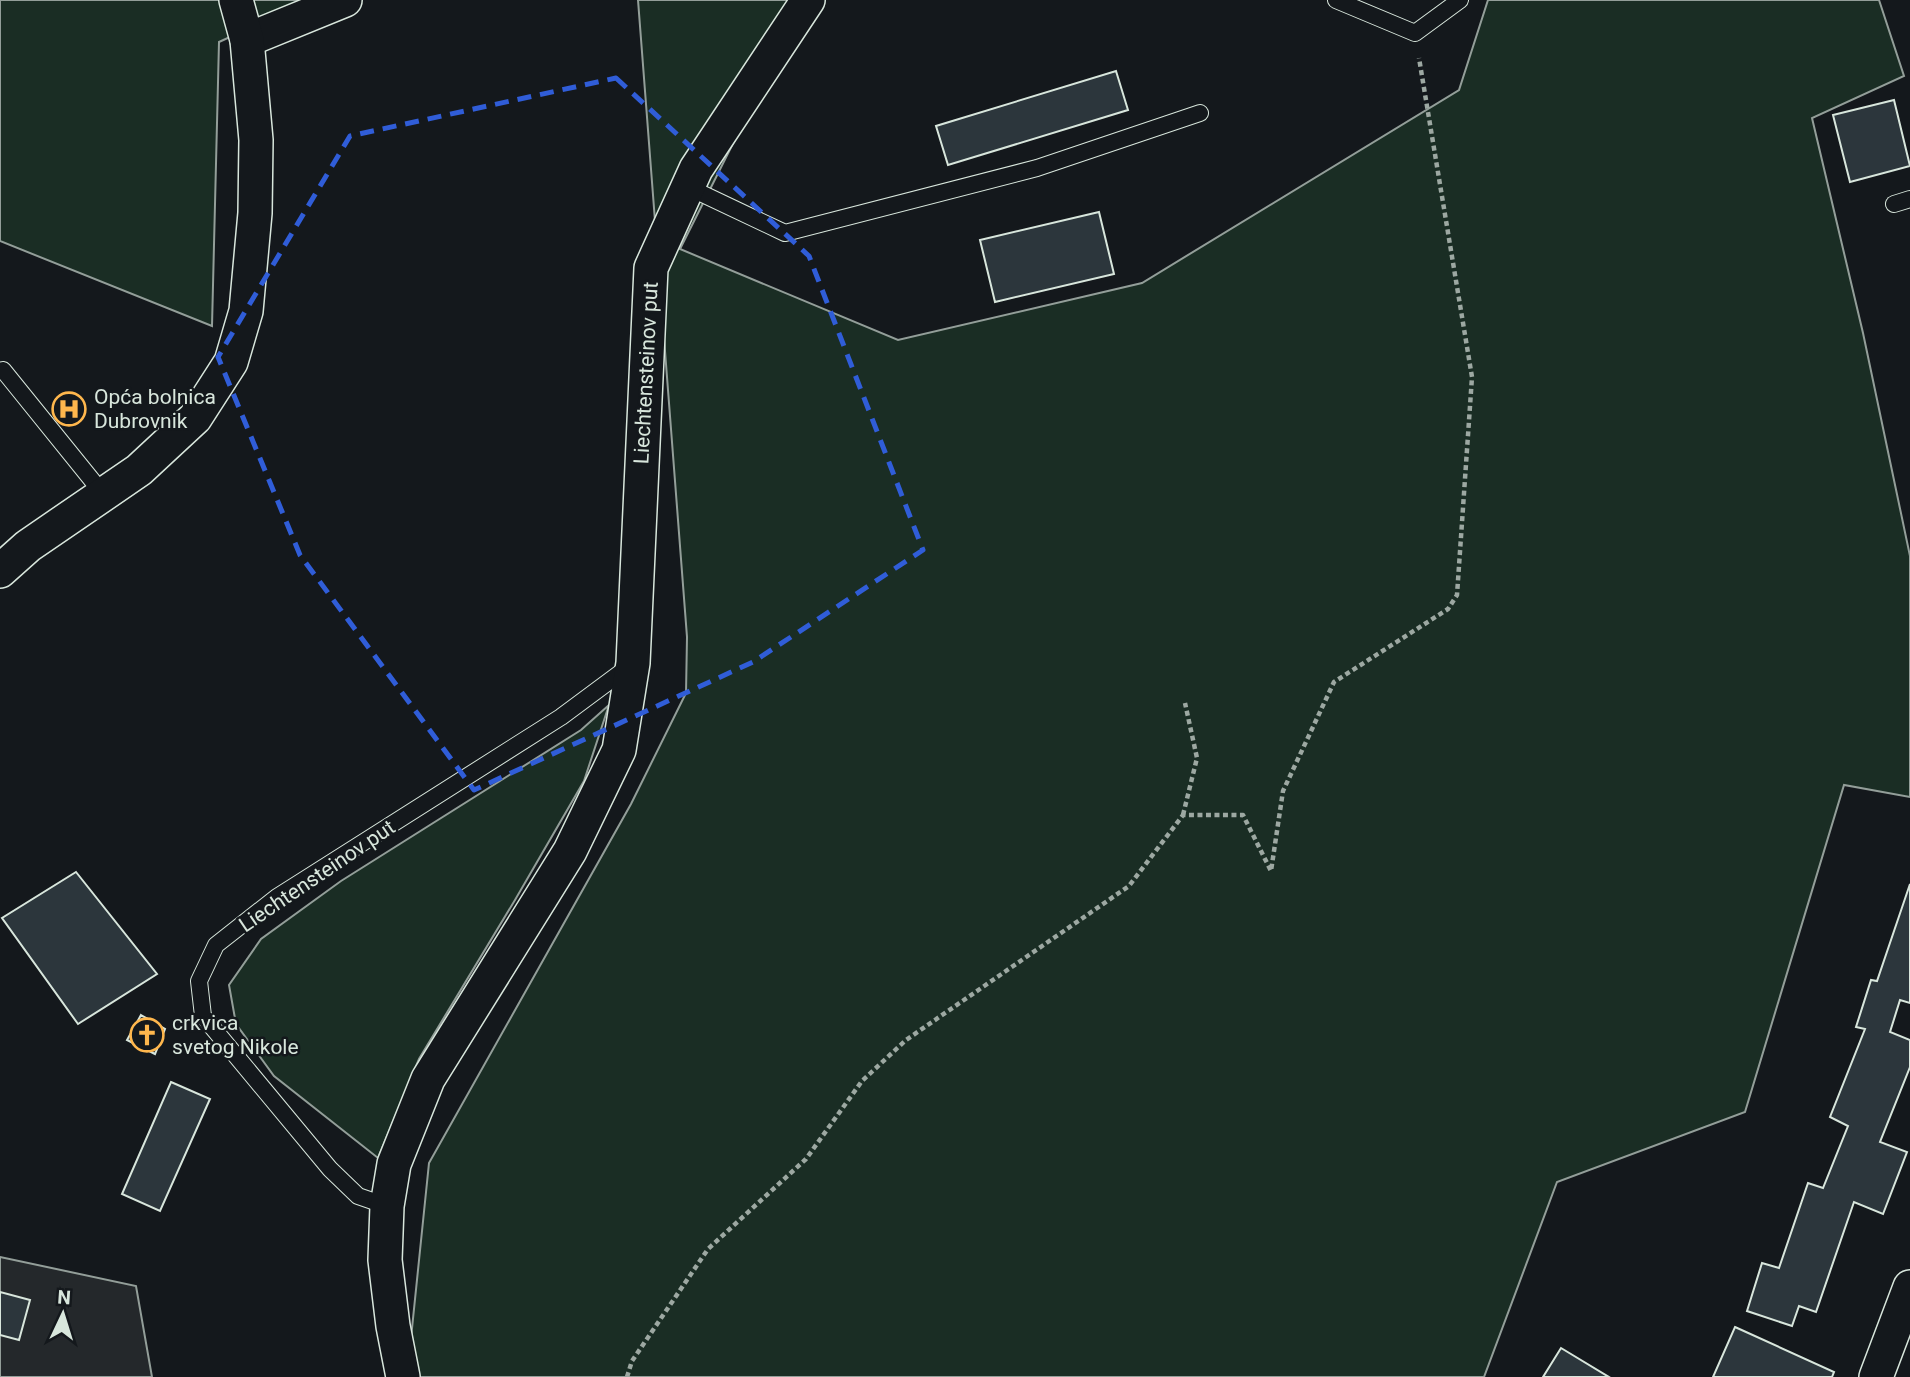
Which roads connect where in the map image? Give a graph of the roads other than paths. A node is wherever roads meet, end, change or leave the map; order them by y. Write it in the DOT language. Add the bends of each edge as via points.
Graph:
graph roads {
  1 [pos="236,0"];
  2 [pos="345,0"];
  3 [pos="808,0"];
  4 [pos="1336,0"];
  5 [pos="1460,0"];
  6 [pos="247,40"];
  7 [pos="1200,113"];
  8 [pos="688,187"];
  9 [pos="1910,198"];
  10 [pos="1894,204"];
  11 [pos="3,370"];
  12 [pos="104,495"];
  13 [pos="0,571"];
  14 [pos="633,663"];
  15 [pos="387,1206"];
  16 [pos="1910,1287"];
  17 [pos="403,1377"];
  18 [pos="1876,1377"];
  1 -- 6 [label="street"];
  2 -- 6 [label="street"];
  3 -- 8 [label="street, Liechtensteinov put"];
  4 -- 5 [label="lane" via="1415,33"];
  6 -- 12 [label="street" via="256,140 255,213 246,311 231,362 194,418 139,470"];
  7 -- 8 [label="lane" via="1037,168 785,233"];
  8 -- 14 [label="street, Liechtensteinov put" via="651,268"];
  9 -- 10 [label="lane"];
  11 -- 12 [label="lane"];
  12 -- 13 [label="street"];
  14 -- 15 [label="street, Liechtensteinov put" via="619,750 570,851 428,1079 394,1164"];
  14 -- 15 [label="lane, Liechtensteinov put" via="561,718 277,897 216,945 199,981 203,1016 330,1169 358,1196"];
  15 -- 17 [label="street, Liechtensteinov put" via="385,1260"];
  16 -- 18 [label="street"];
}
